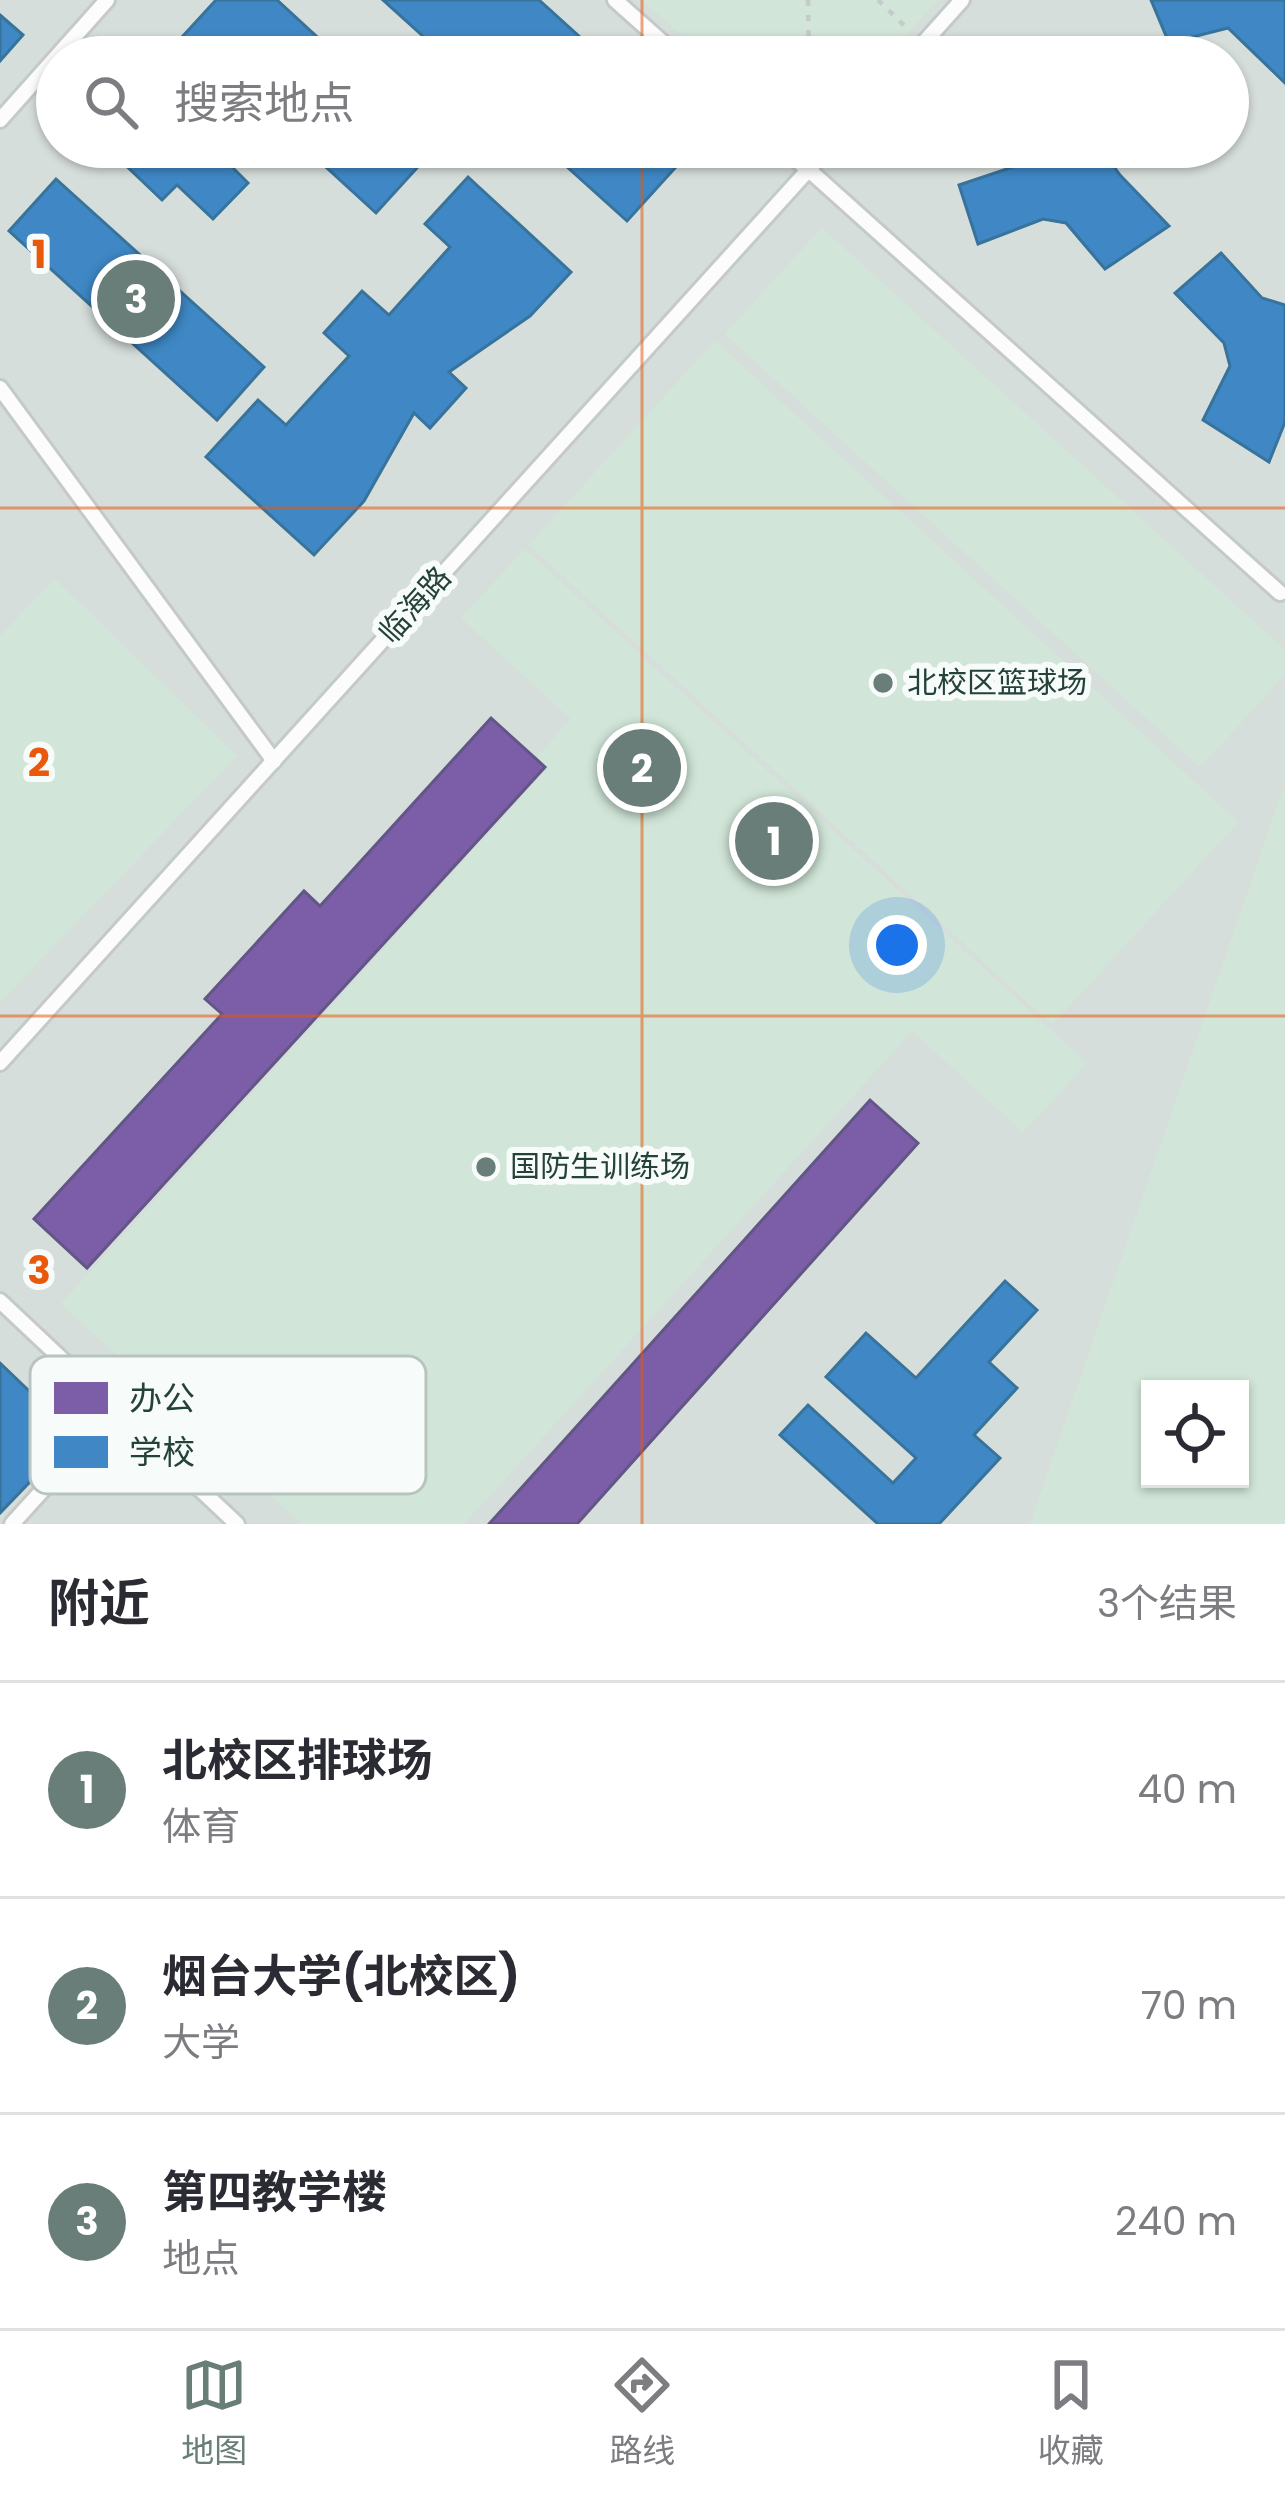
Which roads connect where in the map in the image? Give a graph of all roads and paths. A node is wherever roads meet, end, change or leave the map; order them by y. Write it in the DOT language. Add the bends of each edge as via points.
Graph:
graph roads {
  1 [pos="107,0"];
  2 [pos="615,0"];
  3 [pos="808,0"];
  4 [pos="878,0"];
  5 [pos="962,0"];
  6 [pos="75,36"];
  7 [pos="655,36"];
  8 [pos="808,36"];
  9 [pos="915,36"];
  10 [pos="930,36"];
  11 [pos="36,80"];
  12 [pos="0,120"];
  13 [pos="804,168"];
  14 [pos="809,170"];
  15 [pos="0,388"];
  16 [pos="1280,593"];
  17 [pos="274,761"];
  18 [pos="0,1063"];
  19 [pos="0,1301"];
  20 [pos="59,1356"];
  21 [pos="39,1494"];
  22 [pos="205,1494"];
  23 [pos="12,1524"];
  24 [pos="237,1524"];
  1 -- 6 [label="lane"];
  2 -- 7 [label="lane"];
  3 -- 8 [label="path"];
  4 -- 9 [label="path"];
  5 -- 10 [label="lane"];
  11 -- 12 [label="lane"];
  13 -- 14 [label="lane"];
  14 -- 16 [label="lane"];
  14 -- 17 [label="lane, 临海路"];
  15 -- 17 [label="lane"];
  17 -- 18 [label="lane, 临海路"];
  19 -- 20 [label="lane"];
  21 -- 23 [label="lane"];
  22 -- 24 [label="lane"];
}
